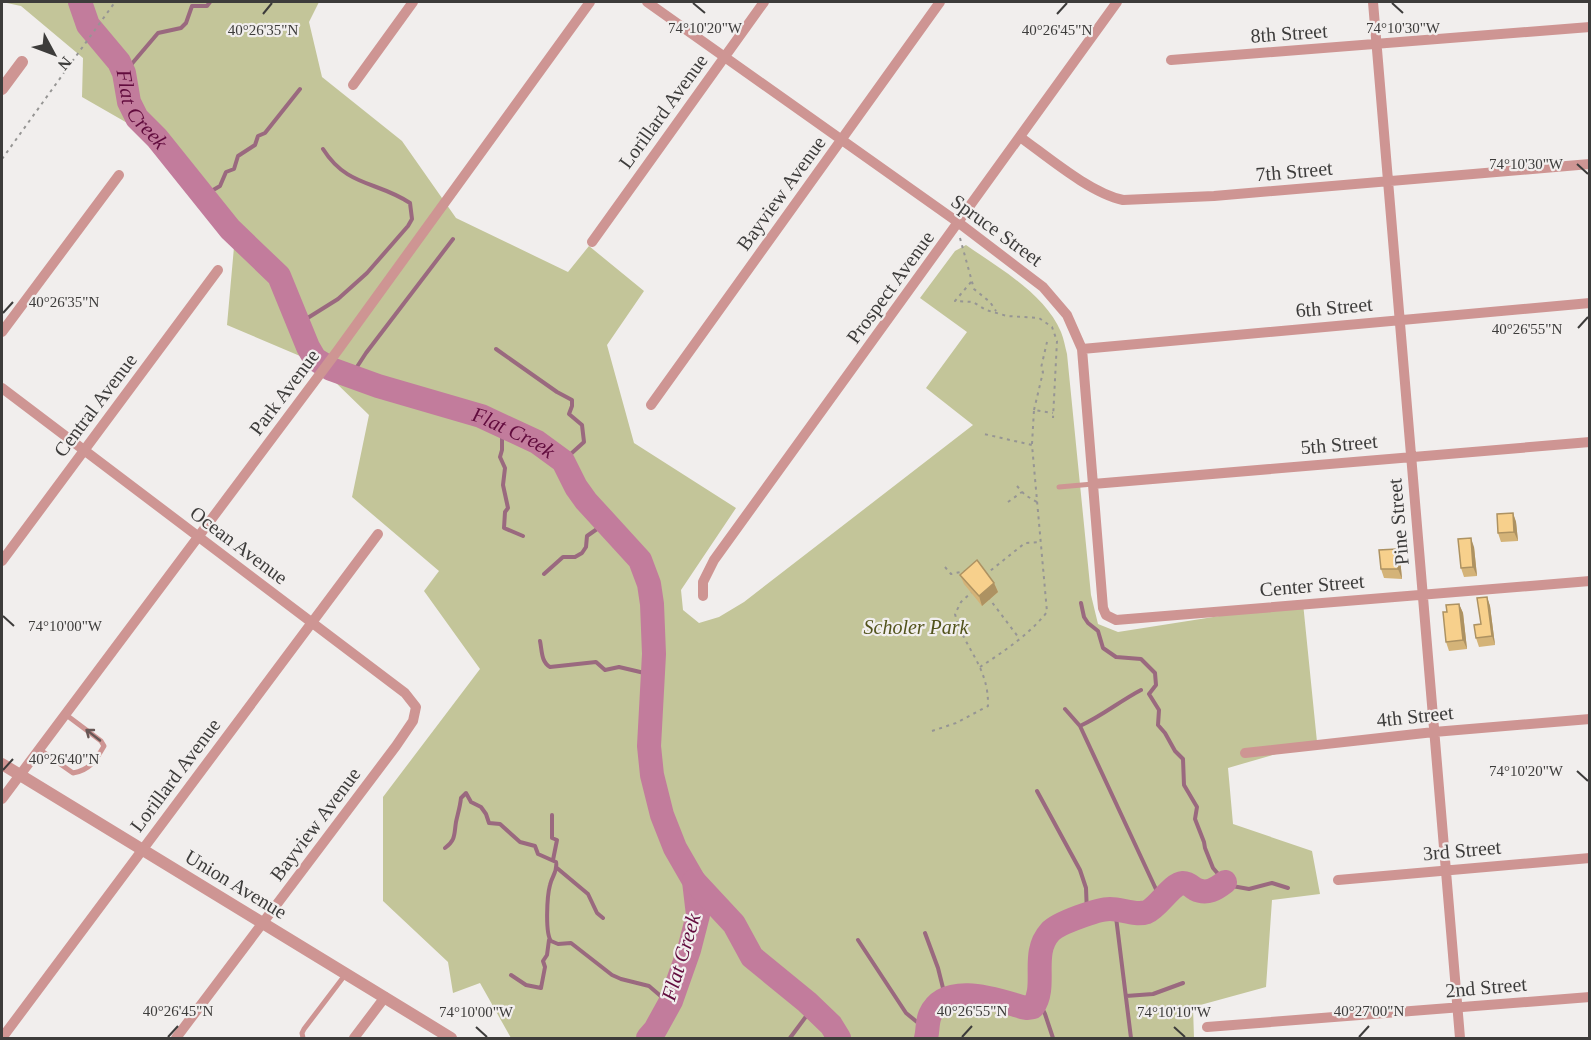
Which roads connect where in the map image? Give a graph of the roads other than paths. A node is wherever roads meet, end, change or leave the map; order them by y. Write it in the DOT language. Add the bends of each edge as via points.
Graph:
graph roads {
  1 [pos="412,2"];
  2 [pos="590,2"];
  3 [pos="648,2"];
  4 [pos="764,2"];
  5 [pos="940,2"];
  6 [pos="1117,2"];
  7 [pos="1373,2"];
  8 [pos="1590,27"];
  9 [pos="1376,44"];
  10 [pos="724,57"];
  11 [pos="1171,60"];
  12 [pos="22,62"];
  13 [pos="352,85"];
  14 [pos="2,89"];
  15 [pos="1020,137"];
  16 [pos="841,140"];
  17 [pos="1590,164"];
  18 [pos="119,175"];
  19 [pos="1388,181"];
  20 [pos="958,223"];
  21 [pos="592,242"];
  22 [pos="218,270"];
  23 [pos="1590,303"];
  24 [pos="1399,319"];
  25 [pos="2,332"];
  26 [pos="1082,349"];
  27 [pos="2,388"];
  28 [pos="651,405"];
  29 [pos="1590,442"];
  30 [pos="84,450"];
  31 [pos="1410,456"];
  32 [pos="1093,484"];
  33 [pos="1059,488"];
  34 [pos="378,534"];
  35 [pos="198,537"];
  36 [pos="2,561"];
  37 [pos="1590,581"];
  38 [pos="1423,594"];
  39 [pos="703,596"];
  40 [pos="1109,617"];
  41 [pos="311,623"];
  42 [pos="65,714"];
  43 [pos="1590,719"];
  44 [pos="1434,732"];
  45 [pos="396,746"];
  46 [pos="39,749"];
  47 [pos="1245,753"];
  48 [pos="2,764"];
  49 [pos="20,775"];
  50 [pos="2,799"];
  51 [pos="141,850"];
  52 [pos="1590,858"];
  53 [pos="1446,870"];
  54 [pos="1338,880"];
  55 [pos="263,922"];
  56 [pos="346,974"];
  57 [pos="385,997"];
  58 [pos="1590,997"];
  59 [pos="1458,1007"];
  60 [pos="1207,1027"];
  61 [pos="2,1038"];
  62 [pos="176,1038"];
  63 [pos="303,1038"];
  64 [pos="354,1038"];
  65 [pos="451,1038"];
  66 [pos="1460,1038"];
  1 -- 13 [label="street"];
  2 -- 35 [label="street, Park Avenue"];
  3 -- 10 [label="street, Spruce Street"];
  4 -- 10 [label="street, Lorillard Avenue"];
  5 -- 16 [label="street, Bayview Avenue"];
  6 -- 15 [label="street, Prospect Avenue"];
  7 -- 9 [label="street, Pine Street"];
  8 -- 9 [label="street, 8th Street"];
  9 -- 11 [label="street, 8th Street"];
  9 -- 19 [label="street, Pine Street"];
  10 -- 16 [label="street, Spruce Street"];
  10 -- 21 [label="street, Lorillard Avenue"];
  12 -- 14 [label="street"];
  15 -- 19 [label="street, 7th Street" via="1094,188 1123,200"];
  15 -- 20 [label="street, Prospect Avenue"];
  16 -- 20 [label="street, Spruce Street"];
  16 -- 28 [label="street, Bayview Avenue"];
  17 -- 19 [label="street, 7th Street"];
  18 -- 25 [label="street"];
  19 -- 24 [label="street, Pine Street"];
  20 -- 26 [label="street, Spruce Street" via="1043,287 1067,315"];
  20 -- 39 [label="street, Prospect Avenue" via="714,560 703,582"];
  22 -- 30 [label="street, Central Avenue"];
  23 -- 24 [label="street, 6th Street"];
  24 -- 26 [label="street, 6th Street"];
  24 -- 31 [label="street, Pine Street"];
  26 -- 32 [label="street, Spruce Street"];
  27 -- 30 [label="street, Ocean Avenue"];
  29 -- 31 [label="street, 5th Street"];
  30 -- 35 [label="street, Ocean Avenue"];
  30 -- 36 [label="street, Central Avenue"];
  31 -- 32 [label="street, 5th Street"];
  31 -- 38 [label="street, Pine Street"];
  32 -- 33 [label="lane"];
  32 -- 40 [label="street, Spruce Street" via="1103,608"];
  34 -- 41 [label="street, Lorillard Avenue"];
  35 -- 41 [label="street, Ocean Avenue"];
  35 -- 42 [label="street, Park Avenue"];
  37 -- 38 [label="street, Center Street"];
  38 -- 40 [label="street, Center Street" via="1116,620"];
  38 -- 44 [label="street, Pine Street"];
  41 -- 45 [label="street, Ocean Avenue" via="414,702 415,715"];
  41 -- 51 [label="street, Lorillard Avenue"];
  42 -- 46 [label="street, Park Avenue"];
  46 -- 42 [label="lane, one-way" via="73,773 95,762 104,746 101,741"];
  43 -- 44 [label="street, 4th Street"];
  44 -- 47 [label="street, 4th Street"];
  44 -- 53 [label="street, Pine Street"];
  45 -- 55 [label="street, Bayview Avenue"];
  46 -- 49 [label="street, Park Avenue"];
  48 -- 49 [label="street, Union Avenue"];
  49 -- 50 [label="street, Park Avenue"];
  49 -- 51 [label="street, Union Avenue"];
  51 -- 55 [label="street, Union Avenue"];
  51 -- 61 [label="street, Lorillard Avenue"];
  52 -- 53 [label="street, 3rd Street"];
  53 -- 54 [label="street, 3rd Street"];
  53 -- 59 [label="street, Pine Street"];
  55 -- 56 [label="street, Union Avenue"];
  55 -- 62 [label="street, Bayview Avenue"];
  56 -- 57 [label="street, Union Avenue"];
  56 -- 63 [label="lane" via="304,1029"];
  57 -- 64 [label="street"];
  57 -- 65 [label="street, Union Avenue"];
  58 -- 59 [label="street, 2nd Street"];
  59 -- 60 [label="street, 2nd Street"];
  59 -- 66 [label="street, Pine Street"];
}
